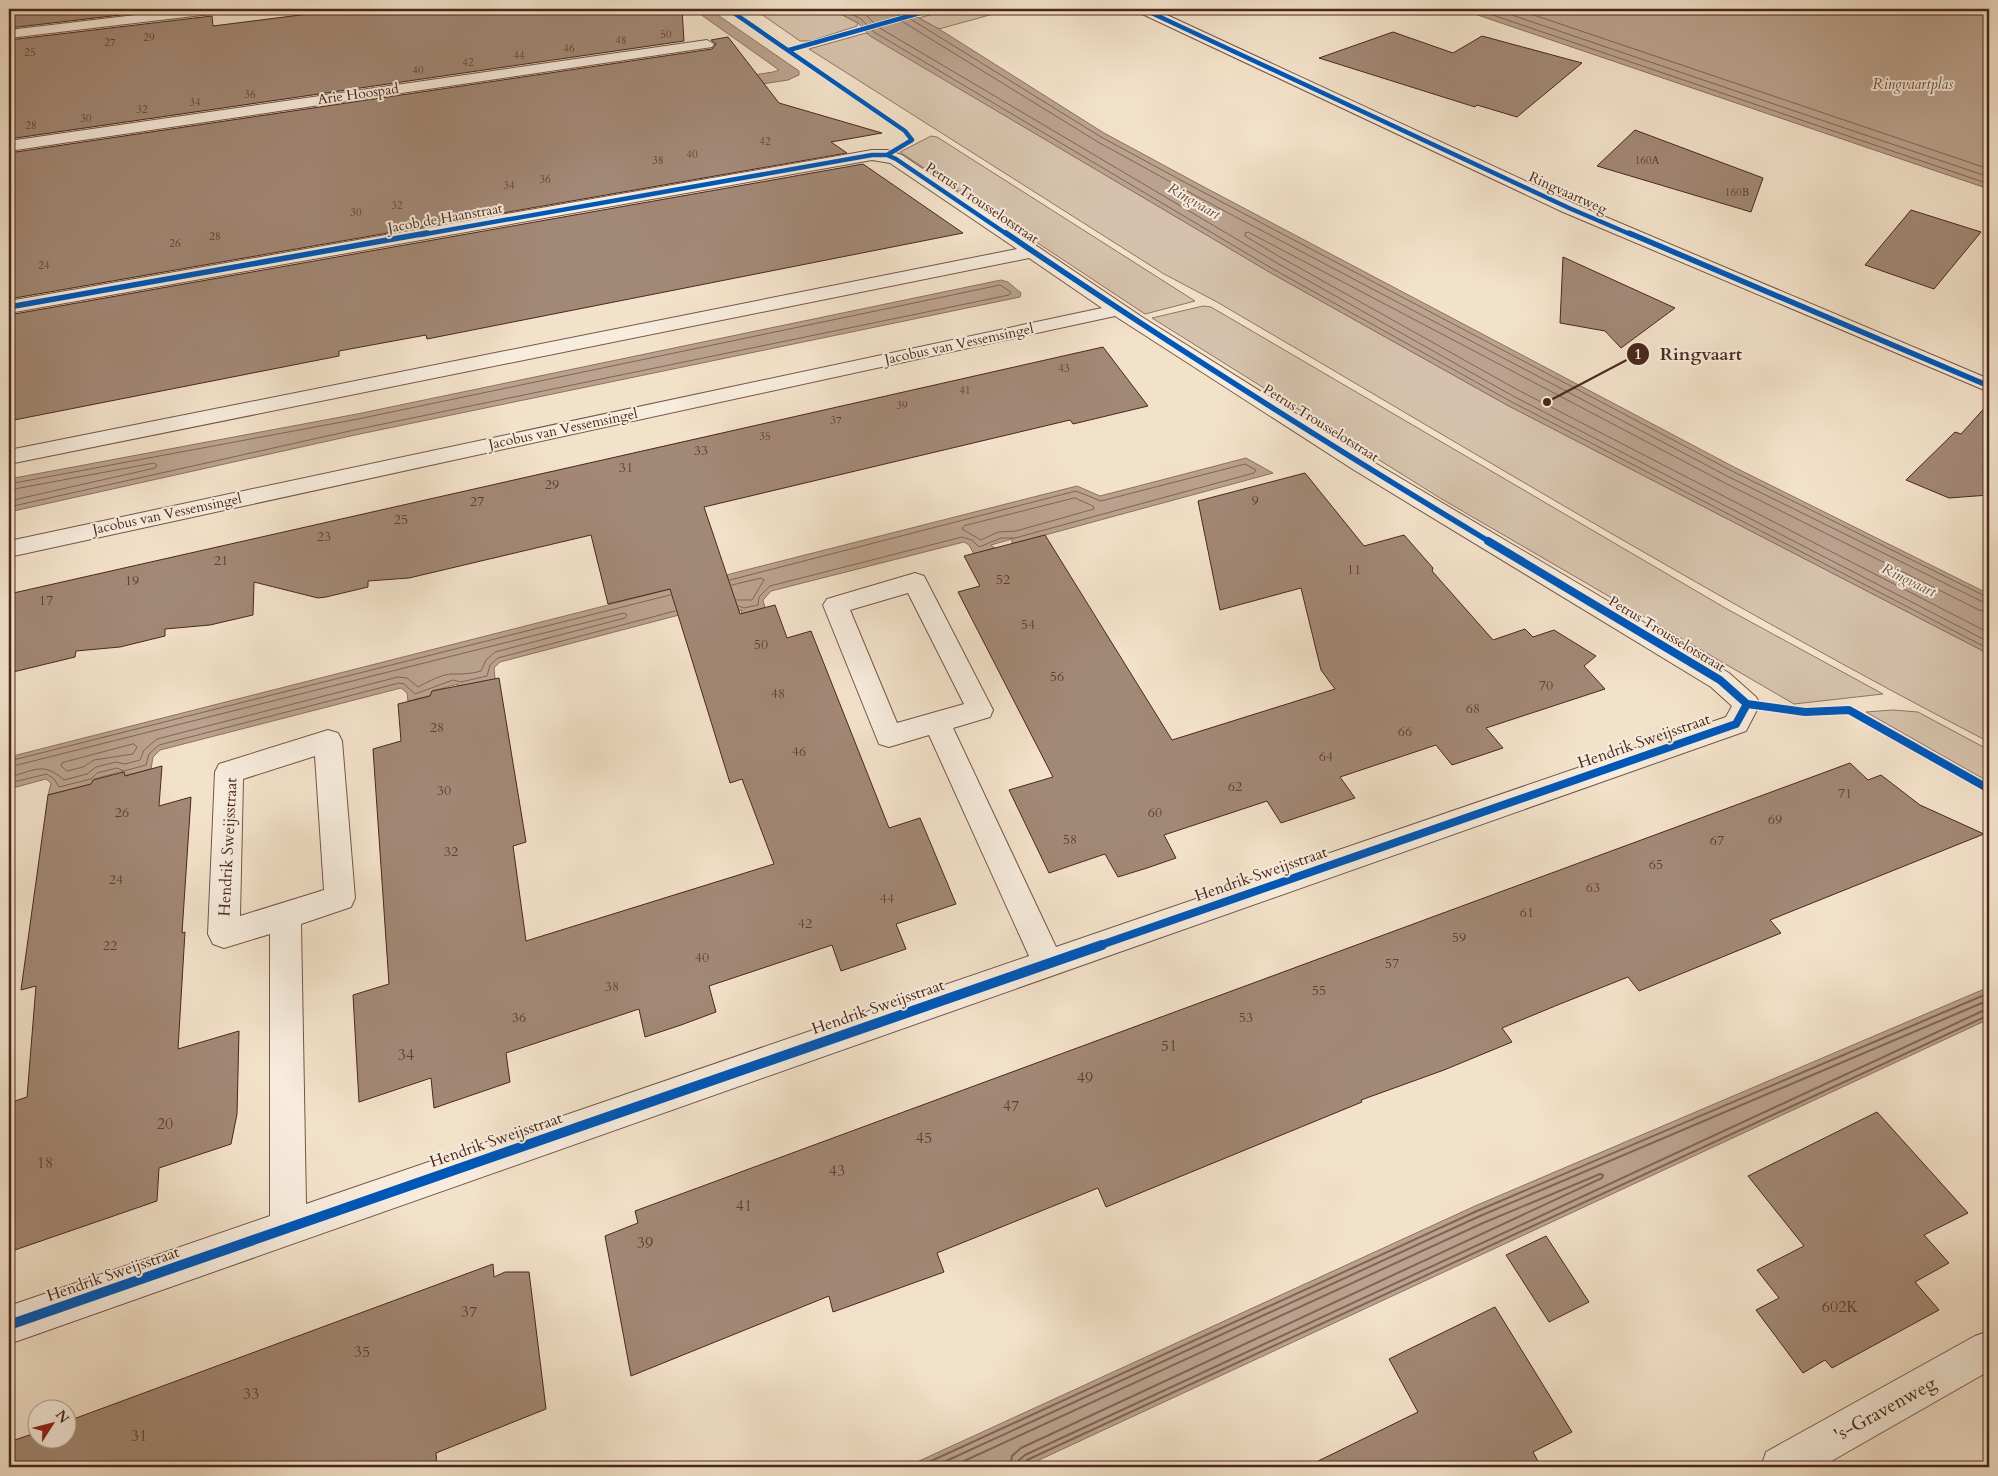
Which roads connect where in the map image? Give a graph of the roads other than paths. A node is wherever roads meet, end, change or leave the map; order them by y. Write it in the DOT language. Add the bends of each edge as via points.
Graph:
graph roads {
  1 [pos="219,9"];
  2 [pos="1143,9"];
  3 [pos="9,34"];
  4 [pos="707,44"];
  5 [pos="9,146"];
  6 [pos="887,156"];
  7 [pos="1031,252"];
  8 [pos="9,307"];
  9 [pos="1118,310"];
  10 [pos="1989,386"];
  11 [pos="9,457"];
  12 [pos="9,549"];
  13 [pos="1747,704"];
  14 [pos="937,722"];
  15 [pos="285,916"];
  16 [pos="1048,963"];
  17 [pos="288,1227"];
  18 [pos="9,1325"];
  19 [pos="1989,1350"];
  20 [pos="1781,1467"];
  1 -- 3 [label="street"];
  2 -- 10 [label="street, Ringvaartweg" via="1569,208"];
  4 -- 5 [label="street, Arie Hoospad"];
  6 -- 7 [label="street, Petrus Trousselotstraat"];
  6 -- 8 [label="street, Jacob de Haanstraat" via="872,155"];
  7 -- 9 [label="street, Petrus Trousselotstraat"];
  7 -- 11 [label="street"];
  9 -- 12 [label="street, Jacobus van Vessemsingel"];
  9 -- 13 [label="street, Petrus Trousselotstraat" via="1362,464 1720,680"];
  13 -- 16 [label="street, Hendrik Sweijsstraat" via="1736,724"];
  14 -- 14 [label="street" via="980,710 915,582 836,606 889,736"];
  14 -- 16 [label="street"];
  15 -- 15 [label="street, Hendrik Sweijsstraat" via="340,898 328,742 229,772 224,934"];
  15 -- 17 [label="street"];
  16 -- 17 [label="street, Hendrik Sweijsstraat"];
  17 -- 18 [label="street, Hendrik Sweijsstraat"];
  19 -- 20 [label="street, 's-Gravenweg"];
}
